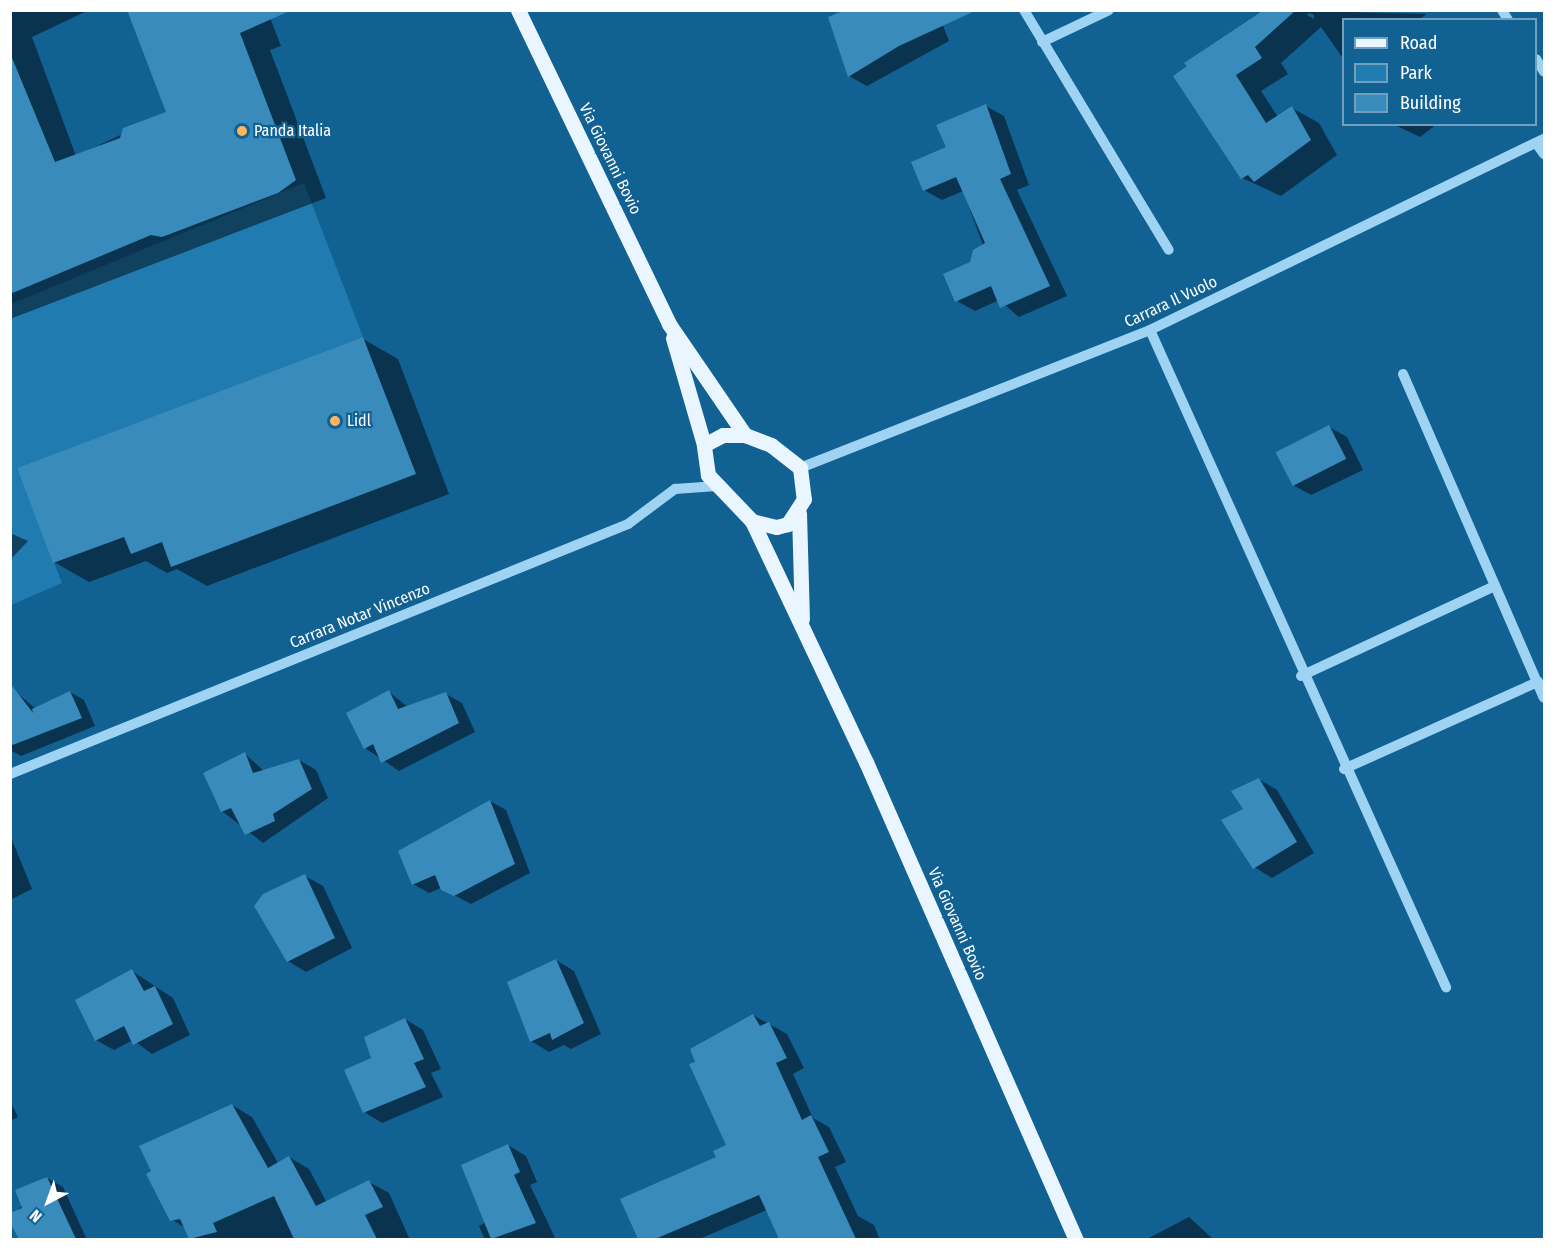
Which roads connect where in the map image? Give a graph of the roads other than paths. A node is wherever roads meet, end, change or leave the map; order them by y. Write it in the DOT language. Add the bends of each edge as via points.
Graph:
graph roads {
  1 [pos="518,10"];
  2 [pos="1024,10"];
  3 [pos="1109,10"];
  4 [pos="1042,42"];
  5 [pos="1540,141"];
  6 [pos="1545,154"];
  7 [pos="1169,250"];
  8 [pos="669,324"];
  9 [pos="1150,330"];
  10 [pos="1403,374"];
  11 [pos="746,435"];
  12 [pos="704,445"];
  13 [pos="800,468"];
  14 [pos="717,486"];
  15 [pos="799,513"];
  16 [pos="752,521"];
  17 [pos="1495,586"];
  18 [pos="802,625"];
  19 [pos="1301,676"];
  20 [pos="1538,682"];
  21 [pos="1545,698"];
  22 [pos="1344,770"];
  23 [pos="10,774"];
  24 [pos="1446,987"];
  25 [pos="1076,1239"];
  1 -- 8 [label="main road, Via Giovanni Bovio"];
  2 -- 4 [label="street"];
  3 -- 4 [label="street"];
  4 -- 7 [label="street"];
  5 -- 6 [label="street"];
  5 -- 9 [label="street, Carrara Il Vuolo"];
  8 -- 11 [label="main road"];
  8 -- 12 [label="main road"];
  9 -- 13 [label="street, Carrara Il Vuolo"];
  9 -- 19 [label="street"];
  10 -- 17 [label="street"];
  11 -- 12 [label="main road" via="723,435"];
  11 -- 13 [label="main road" via="771,445"];
  12 -- 14 [label="main road" via="703,464"];
  13 -- 15 [label="main road" via="804,499"];
  14 -- 16 [label="main road"];
  14 -- 23 [label="street, Carrara Notar Vincenzo" via="675,489 628,524"];
  15 -- 16 [label="main road" via="776,527"];
  15 -- 18 [label="main road"];
  16 -- 18 [label="main road, Via Giovanni Bovio"];
  17 -- 19 [label="street"];
  17 -- 20 [label="street"];
  18 -- 25 [label="main road, Via Giovanni Bovio"];
  19 -- 22 [label="street"];
  20 -- 21 [label="street"];
  20 -- 22 [label="street"];
  22 -- 24 [label="street"];
}
